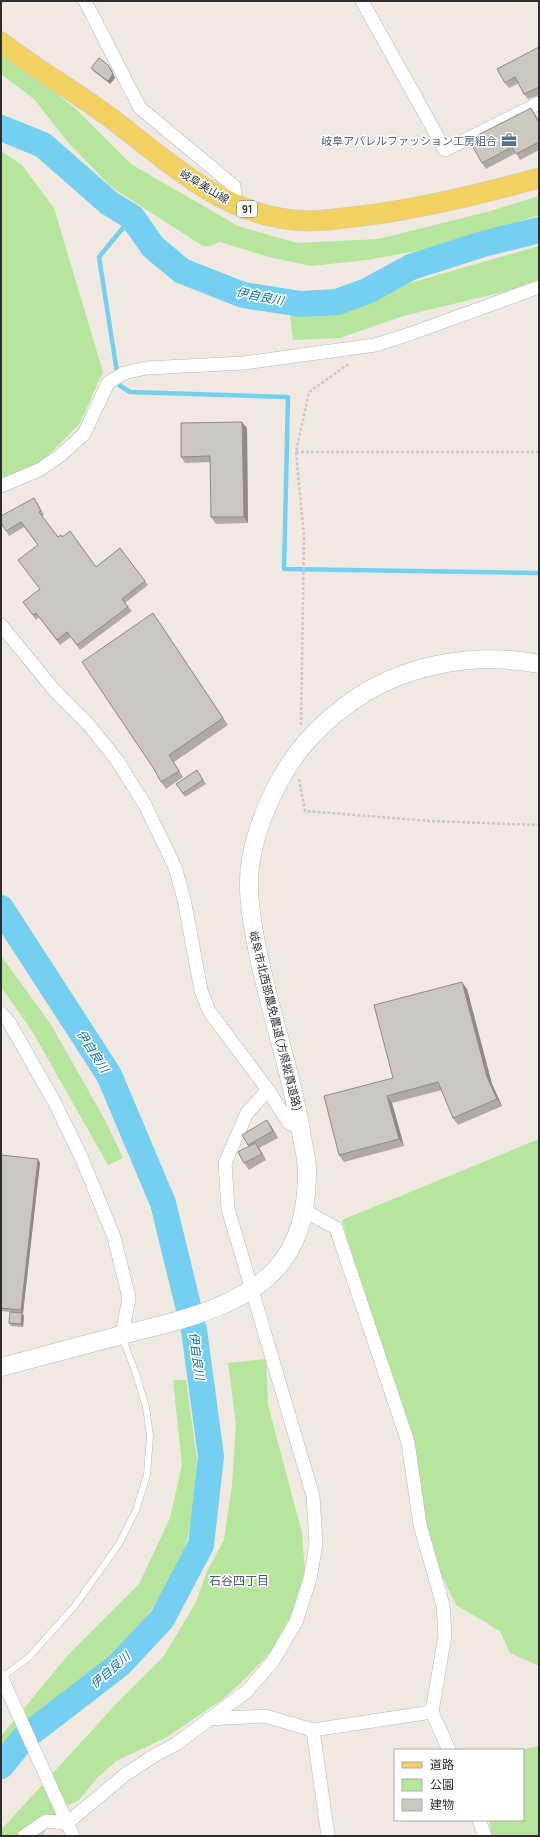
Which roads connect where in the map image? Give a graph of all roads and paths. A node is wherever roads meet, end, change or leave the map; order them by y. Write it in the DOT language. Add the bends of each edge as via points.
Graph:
graph roads {
  1 [pos="84,1"];
  2 [pos="362,1"];
  3 [pos="1,42"];
  4 [pos="539,103"];
  5 [pos="539,178"];
  6 [pos="236,205"];
  7 [pos="539,287"];
  8 [pos="351,362"];
  9 [pos="296,452"];
  10 [pos="539,452"];
  11 [pos="1,486"];
  12 [pos="1,625"];
  13 [pos="539,664"];
  14 [pos="298,752"];
  15 [pos="539,825"];
  16 [pos="1,1013"];
  17 [pos="268,1090"];
  18 [pos="301,1129"];
  19 [pos="304,1210"];
  20 [pos="252,1290"];
  21 [pos="128,1334"];
  22 [pos="1,1367"];
  23 [pos="1,1677"];
  24 [pos="432,1712"];
  25 [pos="208,1719"];
  26 [pos="314,1730"];
  27 [pos="449,1749"];
  28 [pos="479,1821"];
  29 [pos="67,1823"];
  30 [pos="24,1836"];
  31 [pos="73,1836"];
  32 [pos="328,1836"];
  33 [pos="485,1836"];
  1 -- 6 [label="street" via="140,108 234,186"];
  2 -- 4 [label="street" via="445,150"];
  3 -- 6 [label="main road, 岐阜美山線 / 91" via="184,174"];
  5 -- 6 [label="main road, 岐阜美山線 / 91" via="386,214 319,221 280,218"];
  7 -- 11 [label="street" via="375,345 244,363 146,368 124,373 108,383 84,434 61,455 39,470"];
  8 -- 9 [label="path" via="309,392"];
  9 -- 10 [label="path"];
  9 -- 14 [label="path" via="304,537 304,637"];
  12 -- 17 [label="street" via="55,691 88,724 117,760 145,805 175,867 184,899 201,990 209,1011"];
  13 -- 14 [label="street, 岐阜市北西部農免農道(方県縦貫道路)" via="492,658 443,662 400,675 359,695 326,721"];
  14 -- 15 [label="path" via="305,811 430,821"];
  14 -- 18 [label="street, 岐阜市北西部農免農道(方県縦貫道路)" via="281,774 263,816 250,861 249,906 260,966"];
  16 -- 21 [label="street" via="9,1022 55,1103 82,1159 114,1237 128,1298"];
  17 -- 18 [label="street" via="289,1123"];
  17 -- 20 [label="street" via="247,1113 225,1163 228,1209"];
  18 -- 19 [label="street, 岐阜市北西部農免農道(方県縦貫道路)" via="307,1170"];
  19 -- 20 [label="street, 岐阜市北西部農免農道(方県縦貫道路)" via="301,1226 289,1252 271,1276"];
  19 -- 24 [label="street" via="336,1228 408,1442 420,1525 443,1605 445,1635"];
  20 -- 21 [label="street, 岐阜市北西部農免農道(方県縦貫道路)" via="182,1319"];
  20 -- 25 [label="street" via="313,1496 316,1544 310,1579 296,1622 273,1661 247,1691"];
  21 -- 22 [label="street"];
  21 -- 23 [label="lane" via="146,1407 150,1436 147,1475 136,1510 119,1544 74,1607 29,1657"];
  23 -- 29 [label="street"];
  24 -- 26 [label="street"];
  24 -- 27 [label="street"];
  25 -- 26 [label="street" via="265,1716"];
  25 -- 29 [label="street" via="176,1744 126,1774"];
  26 -- 32 [label="street"];
  28 -- 33 [label="street"];
  29 -- 30 [label="street" via="46,1821"];
  29 -- 31 [label="street"];
}
